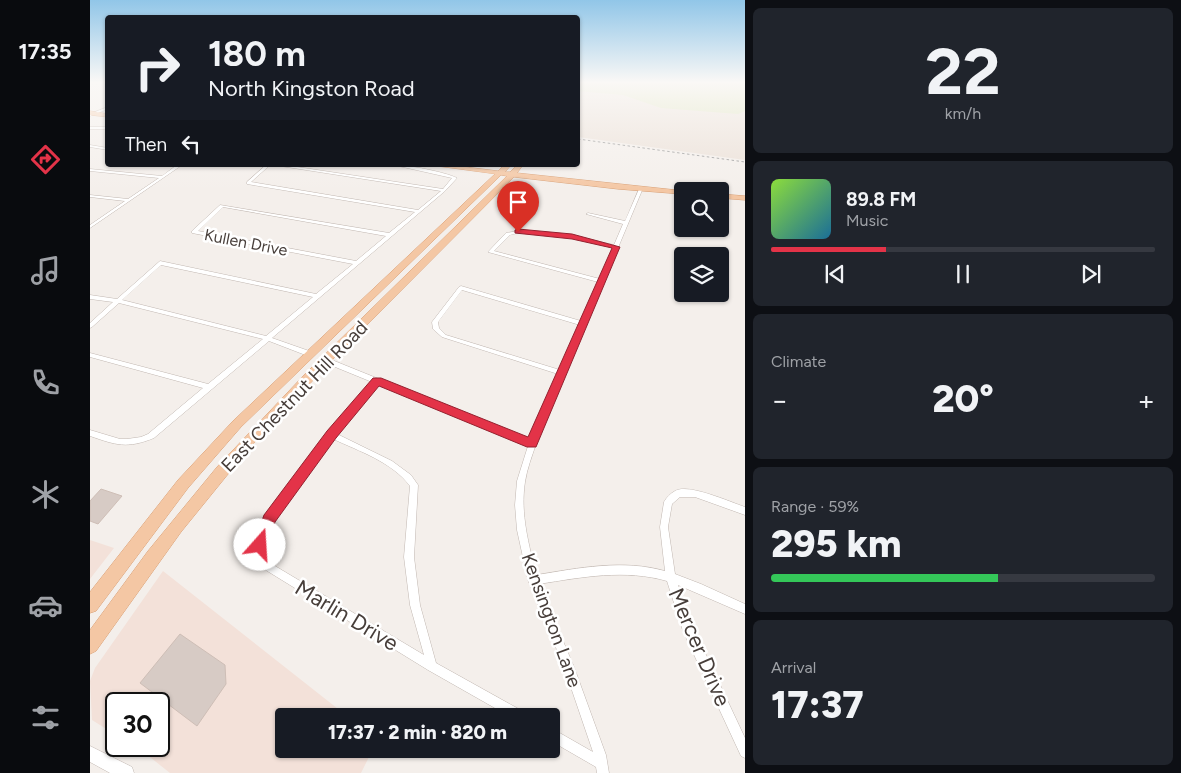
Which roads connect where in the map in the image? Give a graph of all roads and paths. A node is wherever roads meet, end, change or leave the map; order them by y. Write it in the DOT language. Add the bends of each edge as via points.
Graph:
graph roads {
  1 [pos="90,128"];
  2 [pos="105,128"];
  3 [pos="90,146"];
  4 [pos="105,148"];
  5 [pos="177,167"];
  6 [pos="266,167"];
  7 [pos="289,167"];
  8 [pos="406,167"];
  9 [pos="457,167"];
  10 [pos="470,167"];
  11 [pos="503,168"];
  12 [pos="482,169"];
  13 [pos="517,169"];
  14 [pos="90,170"];
  15 [pos="535,175"];
  16 [pos="162,177"];
  17 [pos="493,181"];
  18 [pos="502,184"];
  19 [pos="641,188"];
  20 [pos="444,190"];
  21 [pos="674,191"];
  22 [pos="90,196"];
  23 [pos="729,197"];
  24 [pos="745,198"];
  25 [pos="128,200"];
  26 [pos="419,211"];
  27 [pos="588,214"];
  28 [pos="626,223"];
  29 [pos="90,227"];
  30 [pos="390,235"];
  31 [pos="616,247"];
  32 [pos="356,263"];
  33 [pos="602,281"];
  34 [pos="317,296"];
  35 [pos="90,297"];
  36 [pos="370,298"];
  37 [pos="118,301"];
  38 [pos="584,324"];
  39 [pos="90,326"];
  40 [pos="268,338"];
  41 [pos="310,354"];
  42 [pos="90,355"];
  43 [pos="325,360"];
  44 [pos="562,373"];
  45 [pos="377,381"];
  46 [pos="209,387"];
  47 [pos="269,417"];
  48 [pos="90,433"];
  49 [pos="332,435"];
  50 [pos="532,444"];
  51 [pos="745,511"];
  52 [pos="671,577"];
  53 [pos="533,580"];
  54 [pos="91,603"];
  55 [pos="745,609"];
  56 [pos="90,645"];
  57 [pos="432,666"];
  58 [pos="506,708"];
  59 [pos="742,739"];
  60 [pos="560,740"];
  61 [pos="745,752"];
  62 [pos="90,754"];
  63 [pos="602,768"];
  64 [pos="126,773"];
  1 -- 2 [label="street"];
  3 -- 4 [label="street"];
  5 -- 16 [label="street"];
  6 -- 26 [label="street" via="248,183"];
  7 -- 20 [label="street"];
  8 -- 20 [label="street" via="454,177"];
  9 -- 12 [label="main road"];
  10 -- 12 [label="main road"];
  11 -- 12 [label="main road"];
  11 -- 13 [label="main road"];
  11 -- 17 [label="main road, East Chestnut Hill Road"];
  12 -- 17 [label="main road"];
  13 -- 15 [label="main road"];
  13 -- 15 [label="main road"];
  13 -- 18 [label="main road, East Chestnut Hill Road"];
  14 -- 16 [label="street"];
  15 -- 18 [label="main road"];
  15 -- 19 [label="main road"];
  16 -- 25 [label="street"];
  17 -- 36 [label="main road, East Chestnut Hill Road"];
  18 -- 43 [label="main road, East Chestnut Hill Road"];
  19 -- 21 [label="main road"];
  19 -- 28 [label="street, Kensington Lane"];
  20 -- 26 [label="street"];
  22 -- 25 [label="street"];
  23 -- 24 [label="main road"];
  25 -- 29 [label="street"];
  26 -- 30 [label="street"];
  27 -- 28 [label="street"];
  28 -- 31 [label="street, Kensington Lane"];
  30 -- 32 [label="street"];
  30 -- 32 [label="street, Kullen Drive" via="222,206 194,232"];
  31 -- 33 [label="street, Kensington Lane"];
  31 -- 33 [label="street" via="572,236 518,232 508,234 491,252"];
  32 -- 34 [label="street"];
  33 -- 38 [label="street, Kensington Lane"];
  34 -- 37 [label="street" via="160,263"];
  34 -- 40 [label="street"];
  35 -- 37 [label="street"];
  36 -- 41 [label="main road, East Chestnut Hill Road"];
  36 -- 43 [label="main road" via="324,351"];
  37 -- 39 [label="street"];
  37 -- 40 [label="street"];
  38 -- 44 [label="street, Kensington Lane"];
  38 -- 44 [label="street" via="461,288 435,322 436,329 444,336"];
  40 -- 41 [label="street"];
  40 -- 46 [label="street"];
  41 -- 47 [label="main road" via="312,362 278,401"];
  41 -- 54 [label="main road, East Chestnut Hill Road" via="237,424 182,484"];
  42 -- 46 [label="street"];
  43 -- 45 [label="street"];
  43 -- 47 [label="main road, East Chestnut Hill Road"];
  44 -- 50 [label="street, Kensington Lane"];
  45 -- 49 [label="street, Marlin Drive"];
  45 -- 50 [label="street"];
  46 -- 48 [label="street" via="143,440 125,444"];
  47 -- 56 [label="main road, East Chestnut Hill Road" via="149,561"];
  49 -- 57 [label="street" via="399,468 414,485 409,557 415,605"];
  49 -- 57 [label="street, Marlin Drive" via="269,519 260,545 261,558 267,566"];
  50 -- 53 [label="street, Kensington Lane" via="521,482 519,505 521,530"];
  51 -- 52 [label="street, Mercer Drive" via="695,492 678,493 668,502 664,527"];
  52 -- 53 [label="street" via="646,571 615,570"];
  52 -- 55 [label="street"];
  52 -- 59 [label="street, Mercer Drive" via="687,627"];
  53 -- 63 [label="street, Kensington Lane" via="569,667"];
  57 -- 58 [label="street, Marlin Drive"];
  59 -- 61 [label="street, Mercer Drive"];
  60 -- 63 [label="street"];
  62 -- 64 [label="street"];
}
